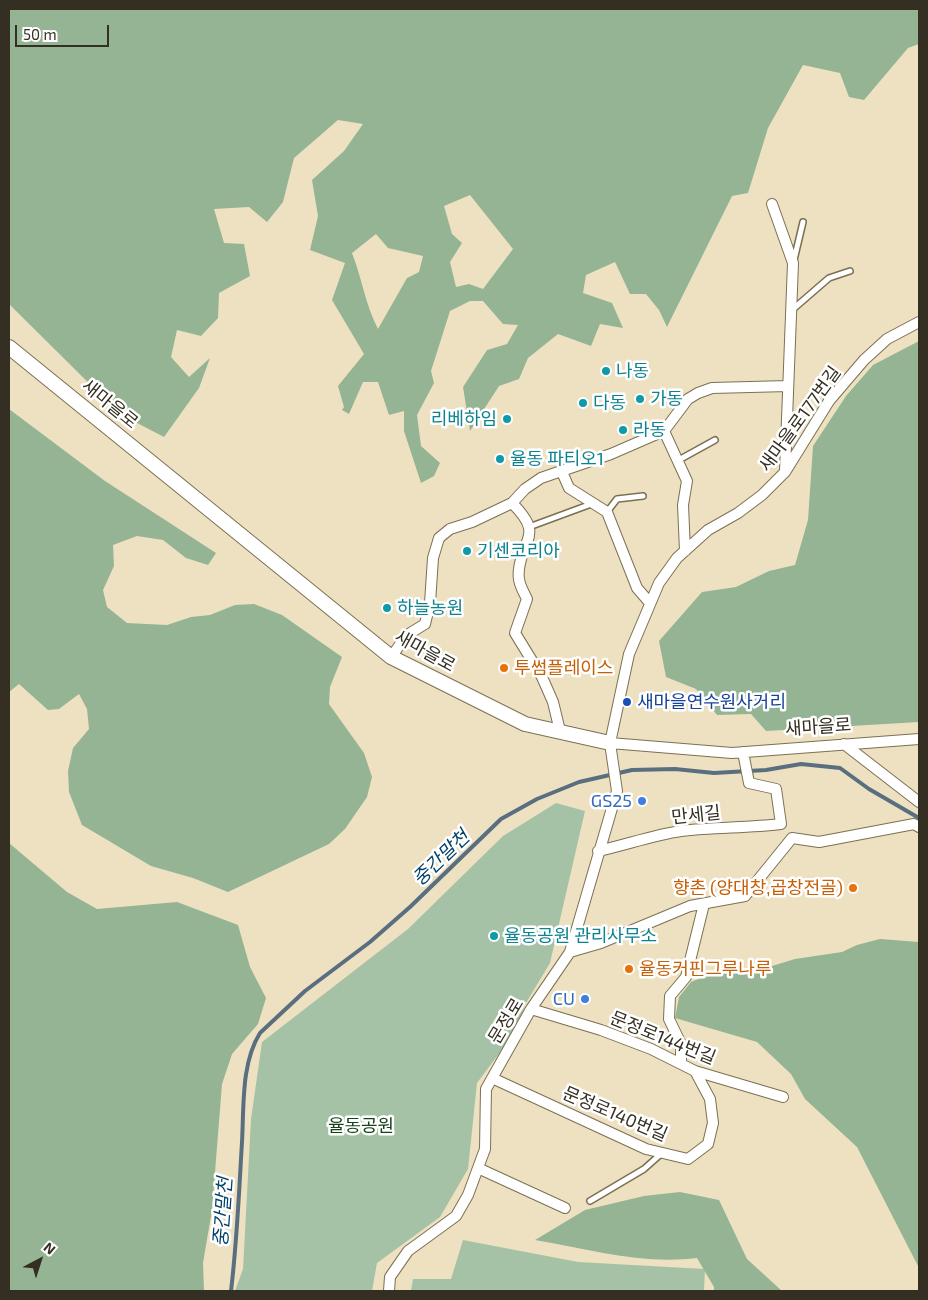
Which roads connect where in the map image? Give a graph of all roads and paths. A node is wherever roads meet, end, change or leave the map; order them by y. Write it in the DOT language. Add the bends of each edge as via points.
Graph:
graph roads {
  1 [pos="772,204"];
  2 [pos="803,222"];
  3 [pos="793,263"];
  4 [pos="850,271"];
  5 [pos="791,310"];
  6 [pos="919,322"];
  7 [pos="9,347"];
  8 [pos="788,386"];
  9 [pos="664,431"];
  10 [pos="714,440"];
  11 [pos="676,462"];
  12 [pos="562,472"];
  13 [pos="784,472"];
  14 [pos="643,496"];
  15 [pos="512,503"];
  16 [pos="594,503"];
  17 [pos="607,512"];
  18 [pos="528,528"];
  19 [pos="684,551"];
  20 [pos="650,603"];
  21 [pos="391,657"];
  22 [pos="560,731"];
  23 [pos="919,739"];
  24 [pos="610,743"];
  25 [pos="844,744"];
  26 [pos="743,752"];
  27 [pos="919,802"];
  28 [pos="781,824"];
  29 [pos="919,827"];
  30 [pos="792,838"];
  31 [pos="598,851"];
  32 [pos="704,904"];
  33 [pos="570,952"];
  34 [pos="531,1010"];
  35 [pos="681,1063"];
  36 [pos="695,1071"];
  37 [pos="492,1078"];
  38 [pos="783,1097"];
  39 [pos="662,1153"];
  40 [pos="480,1169"];
  41 [pos="590,1200"];
  42 [pos="565,1208"];
  43 [pos="389,1291"];
  1 -- 3 [label="street"];
  2 -- 3 [label="lane"];
  3 -- 5 [label="street"];
  4 -- 5 [label="lane" via="829,278"];
  5 -- 8 [label="street"];
  6 -- 13 [label="street, 새마을로177번길" via="887,339 843,383"];
  7 -- 21 [label="street, 새마을로"];
  8 -- 9 [label="street" via="712,388 698,392 688,399"];
  8 -- 13 [label="street"];
  9 -- 11 [label="street"];
  9 -- 12 [label="street"];
  10 -- 11 [label="lane"];
  11 -- 19 [label="street" via="687,481 683,505"];
  12 -- 15 [label="street" via="541,478"];
  12 -- 16 [label="street" via="569,488"];
  13 -- 19 [label="street, 새마을로177번길" via="762,495 708,530"];
  14 -- 17 [label="lane" via="617,499"];
  15 -- 18 [label="street" via="525,516"];
  15 -- 21 [label="street" via="450,529 439,538 433,558 425,624 407,635"];
  16 -- 17 [label="street"];
  16 -- 18 [label="lane"];
  17 -- 20 [label="street" via="637,588"];
  18 -- 22 [label="street" via="530,537 519,569 519,583 527,599 515,633 542,677 553,702"];
  19 -- 20 [label="street, 새마을로177번길" via="658,583"];
  20 -- 24 [label="street, 새마을로177번길" via="629,654"];
  21 -- 22 [label="street, 새마을로" via="526,724"];
  22 -- 24 [label="street, 새마을로"];
  23 -- 25 [label="street, 새마을로"];
  24 -- 26 [label="street, 새마을로"];
  24 -- 31 [label="street, 문정로" via="617,786"];
  25 -- 26 [label="street, 새마을로"];
  25 -- 27 [label="street"];
  26 -- 28 [label="street" via="749,783 776,788"];
  28 -- 30 [label="street"];
  28 -- 31 [label="street, 만세길" via="678,831"];
  29 -- 30 [label="street" via="914,824 818,842"];
  30 -- 32 [label="street" via="745,896"];
  31 -- 33 [label="street, 문정로"];
  32 -- 33 [label="street" via="690,906 601,943"];
  32 -- 35 [label="street" via="686,977 670,996 669,1019 681,1044"];
  33 -- 34 [label="street, 문정로"];
  34 -- 35 [label="street, 문정로144번길" via="601,1030"];
  34 -- 37 [label="street, 문정로"];
  35 -- 36 [label="street, 문정로144번길"];
  36 -- 38 [label="street, 문정로144번길"];
  36 -- 39 [label="street, 문정로140번길" via="710,1098 713,1124 708,1144 688,1159"];
  37 -- 39 [label="street, 문정로140번길" via="646,1149"];
  37 -- 40 [label="street, 문정로" via="486,1089 486,1150"];
  39 -- 41 [label="lane" via="644,1169"];
  40 -- 42 [label="street"];
  40 -- 43 [label="street, 문정로" via="456,1216 408,1251 390,1277"];
}
